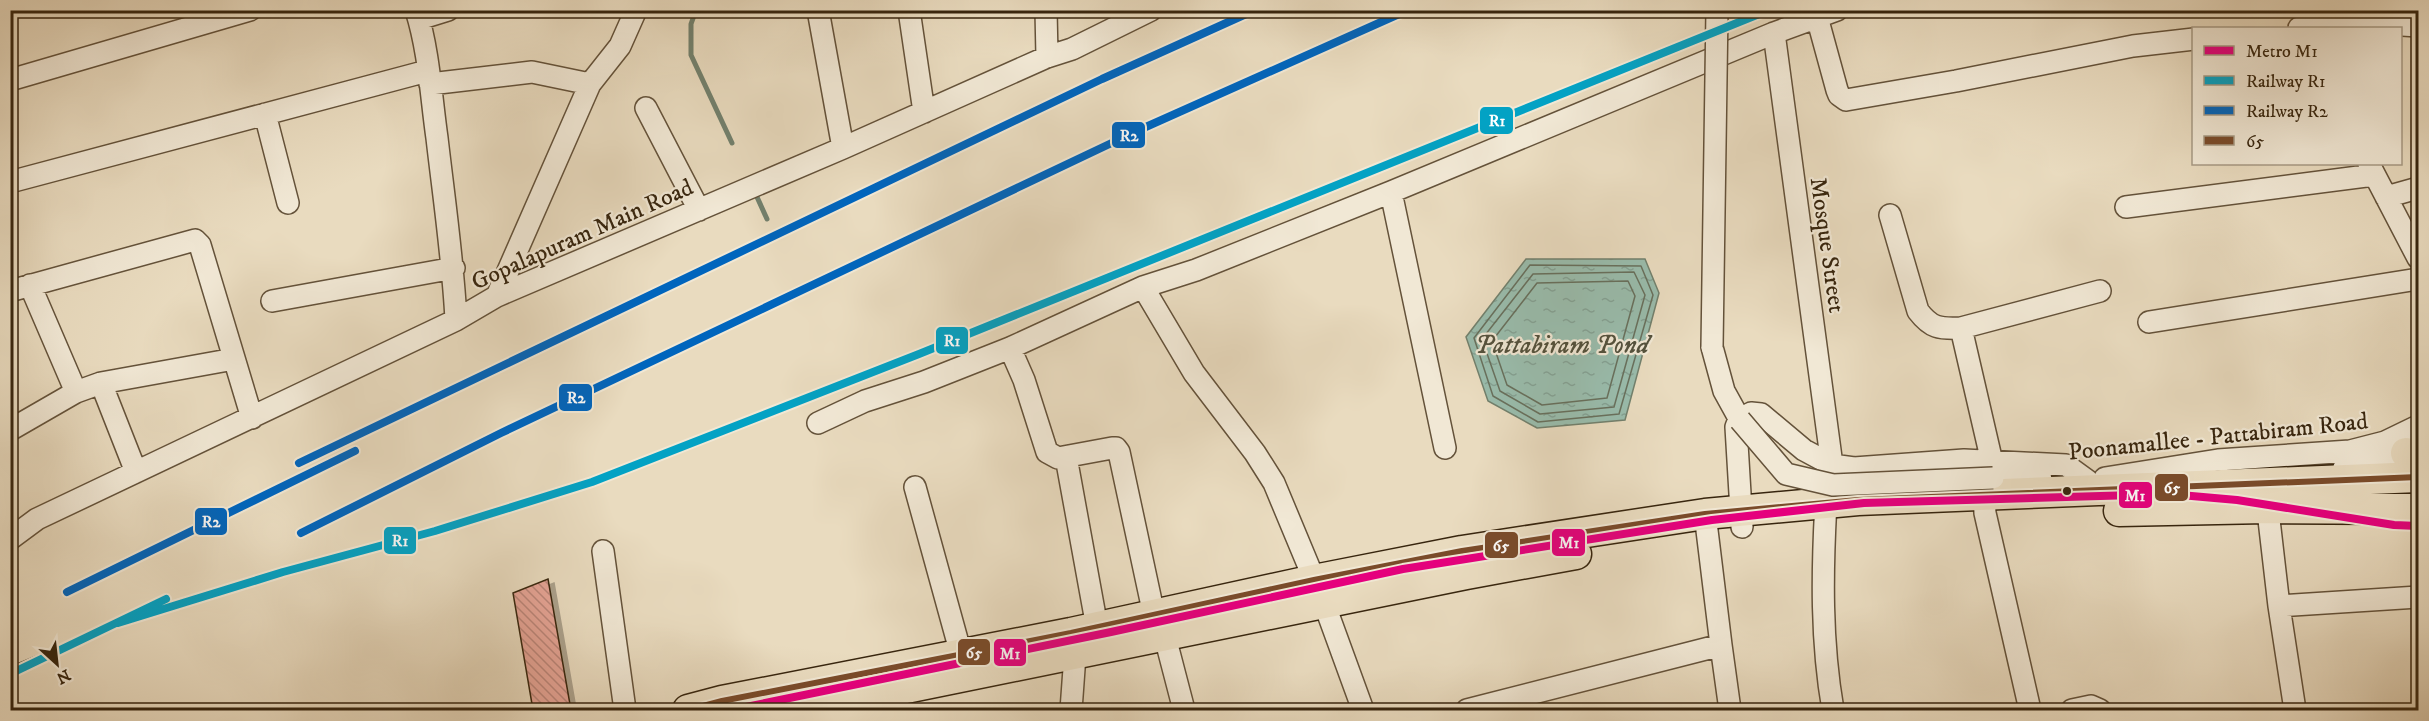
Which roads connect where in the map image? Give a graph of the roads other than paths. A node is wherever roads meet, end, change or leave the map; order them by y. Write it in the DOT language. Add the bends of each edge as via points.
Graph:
graph roads {
  1 [pos="250,10"];
  2 [pos="448,10"];
  3 [pos="636,10"];
  4 [pos="818,10"];
  5 [pos="909,10"];
  6 [pos="1046,10"];
  7 [pos="1150,10"];
  8 [pos="1717,10"];
  9 [pos="2297,10"];
  10 [pos="1827,14"];
  11 [pos="418,15"];
  12 [pos="2418,26"];
  13 [pos="2302,27"];
  14 [pos="2316,27"];
  15 [pos="1774,33"];
  16 [pos="2192,39"];
  17 [pos="1047,57"];
  18 [pos="428,77"];
  19 [pos="10,80"];
  20 [pos="590,84"];
  21 [pos="645,108"];
  22 [pos="924,112"];
  23 [pos="265,114"];
  24 [pos="843,148"];
  25 [pos="2371,169"];
  26 [pos="10,182"];
  27 [pos="2418,188"];
  28 [pos="1391,192"];
  29 [pos="2386,197"];
  30 [pos="288,203"];
  31 [pos="2126,207"];
  32 [pos="699,210"];
  33 [pos="1890,215"];
  34 [pos="2418,258"];
  35 [pos="454,268"];
  36 [pos="2418,279"];
  37 [pos="1143,287"];
  38 [pos="20,288"];
  39 [pos="2100,291"];
  40 [pos="496,296"];
  41 [pos="272,301"];
  42 [pos="456,320"];
  43 [pos="2149,322"];
  44 [pos="1961,328"];
  45 [pos="1010,348"];
  46 [pos="234,359"];
  47 [pos="101,383"];
  48 [pos="76,392"];
  49 [pos="252,418"];
  50 [pos="818,423"];
  51 [pos="2418,426"];
  52 [pos="10,430"];
  53 [pos="1445,448"];
  54 [pos="1066,457"];
  55 [pos="2415,459"];
  56 [pos="2201,463"];
  57 [pos="1832,465"];
  58 [pos="136,472"];
  59 [pos="915,487"];
  60 [pos="1988,487"];
  61 [pos="2266,496"];
  62 [pos="2418,509"];
  63 [pos="1826,510"];
  64 [pos="1741,519"];
  65 [pos="1706,522"];
  66 [pos="10,539"];
  67 [pos="603,551"];
  68 [pos="1319,591"];
  69 [pos="2418,597"];
  70 [pos="2279,606"];
  71 [pos="1160,626"];
  72 [pos="1097,627"];
  73 [pos="1721,645"];
  74 [pos="961,654"];
  75 [pos="1075,655"];
  76 [pos="866,704"];
  77 [pos="733,705"];
  78 [pos="626,711"];
  79 [pos="688,711"];
  80 [pos="798,711"];
  81 [pos="1071,711"];
  82 [pos="1184,711"];
  83 [pos="1363,711"];
  84 [pos="1467,711"];
  85 [pos="1730,711"];
  86 [pos="1833,711"];
  87 [pos="2030,711"];
  88 [pos="2072,711"];
  89 [pos="2100,711"];
  90 [pos="2295,711"];
  1 -- 19 [label="street"];
  2 -- 11 [label="street"];
  3 -- 20 [label="street" via="620,46"];
  4 -- 24 [label="street"];
  5 -- 22 [label="street"];
  6 -- 17 [label="street"];
  7 -- 17 [label="street, Gopalapuram Main Road" via="1072,49"];
  8 -- 60 [label="street, Poonamallee - Pattabiram Road, bridge" via="1712,346 1724,391 1740,420 1786,474 1833,485"];
  9 -- 13 [label="street"];
  10 -- 15 [label="street"];
  10 -- 16 [label="street" via="1837,90 1846,100 2133,45"];
  11 -- 18 [label="street"];
  12 -- 14 [label="street" via="2371,23"];
  15 -- 28 [label="street"];
  15 -- 57 [label="street, Mosque Street"];
  17 -- 22 [label="street, Gopalapuram Main Road"];
  18 -- 20 [label="street" via="532,72"];
  18 -- 23 [label="street"];
  18 -- 35 [label="street"];
  20 -- 40 [label="street"];
  21 -- 32 [label="street"];
  22 -- 24 [label="street, Gopalapuram Main Road"];
  23 -- 26 [label="street"];
  23 -- 30 [label="street"];
  24 -- 32 [label="street, Gopalapuram Main Road"];
  25 -- 29 [label="street"];
  25 -- 31 [label="street"];
  27 -- 29 [label="street"];
  28 -- 37 [label="street" via="1196,270"];
  28 -- 53 [label="street"];
  29 -- 34 [label="street"];
  32 -- 40 [label="street, Gopalapuram Main Road"];
  33 -- 44 [label="street" via="1918,311 1928,323 1944,329"];
  35 -- 41 [label="street"];
  35 -- 42 [label="street"];
  36 -- 43 [label="street"];
  37 -- 45 [label="street"];
  37 -- 68 [label="street" via="1194,373 1274,483"];
  38 -- 46 [label="street" via="195,240 200,245"];
  38 -- 48 [label="street"];
  39 -- 44 [label="street"];
  40 -- 42 [label="street, Gopalapuram Main Road"];
  42 -- 49 [label="street, Gopalapuram Main Road"];
  44 -- 60 [label="street"];
  45 -- 50 [label="street" via="865,401"];
  45 -- 54 [label="street" via="1046,450 1052,456"];
  46 -- 47 [label="street"];
  46 -- 49 [label="street"];
  47 -- 48 [label="street"];
  47 -- 58 [label="street"];
  48 -- 52 [label="street"];
  49 -- 58 [label="street, Gopalapuram Main Road"];
  51 -- 56 [label="street, Poonamallee - Pattabiram Road" via="2385,442 2350,451"];
  54 -- 71 [label="street" via="1112,448 1119,452"];
  54 -- 72 [label="street"];
  55 -- 56 [label="street" via="2218,475"];
  55 -- 61 [label="highway"];
  56 -- 60 [label="street, Poonamallee - Pattabiram Road" via="2088,481"];
  57 -- 60 [label="street" via="1854,468 1964,460"];
  57 -- 64 [label="street" via="1804,450 1761,414 1751,413 1736,427"];
  58 -- 66 [label="street, Gopalapuram Main Road" via="37,519"];
  59 -- 74 [label="street"];
  60 -- 61 [label="highway"];
  60 -- 63 [label="highway"];
  60 -- 87 [label="street"];
  61 -- 62 [label="highway"];
  61 -- 70 [label="street"];
  63 -- 64 [label="highway"];
  63 -- 86 [label="street" via="1823,621"];
  64 -- 65 [label="highway"];
  65 -- 68 [label="highway" via="1462,551"];
  65 -- 73 [label="street"];
  67 -- 78 [label="street"];
  68 -- 71 [label="highway"];
  68 -- 83 [label="street"];
  69 -- 70 [label="street"];
  70 -- 90 [label="street"];
  71 -- 72 [label="highway"];
  71 -- 75 [label="highway"];
  71 -- 82 [label="street"];
  72 -- 74 [label="highway"];
  73 -- 84 [label="street"];
  73 -- 85 [label="street"];
  74 -- 77 [label="highway"];
  75 -- 76 [label="highway"];
  75 -- 81 [label="street"];
  76 -- 80 [label="highway"];
  77 -- 79 [label="highway"];
  88 -- 89 [label="street" via="2091,706"];
}
